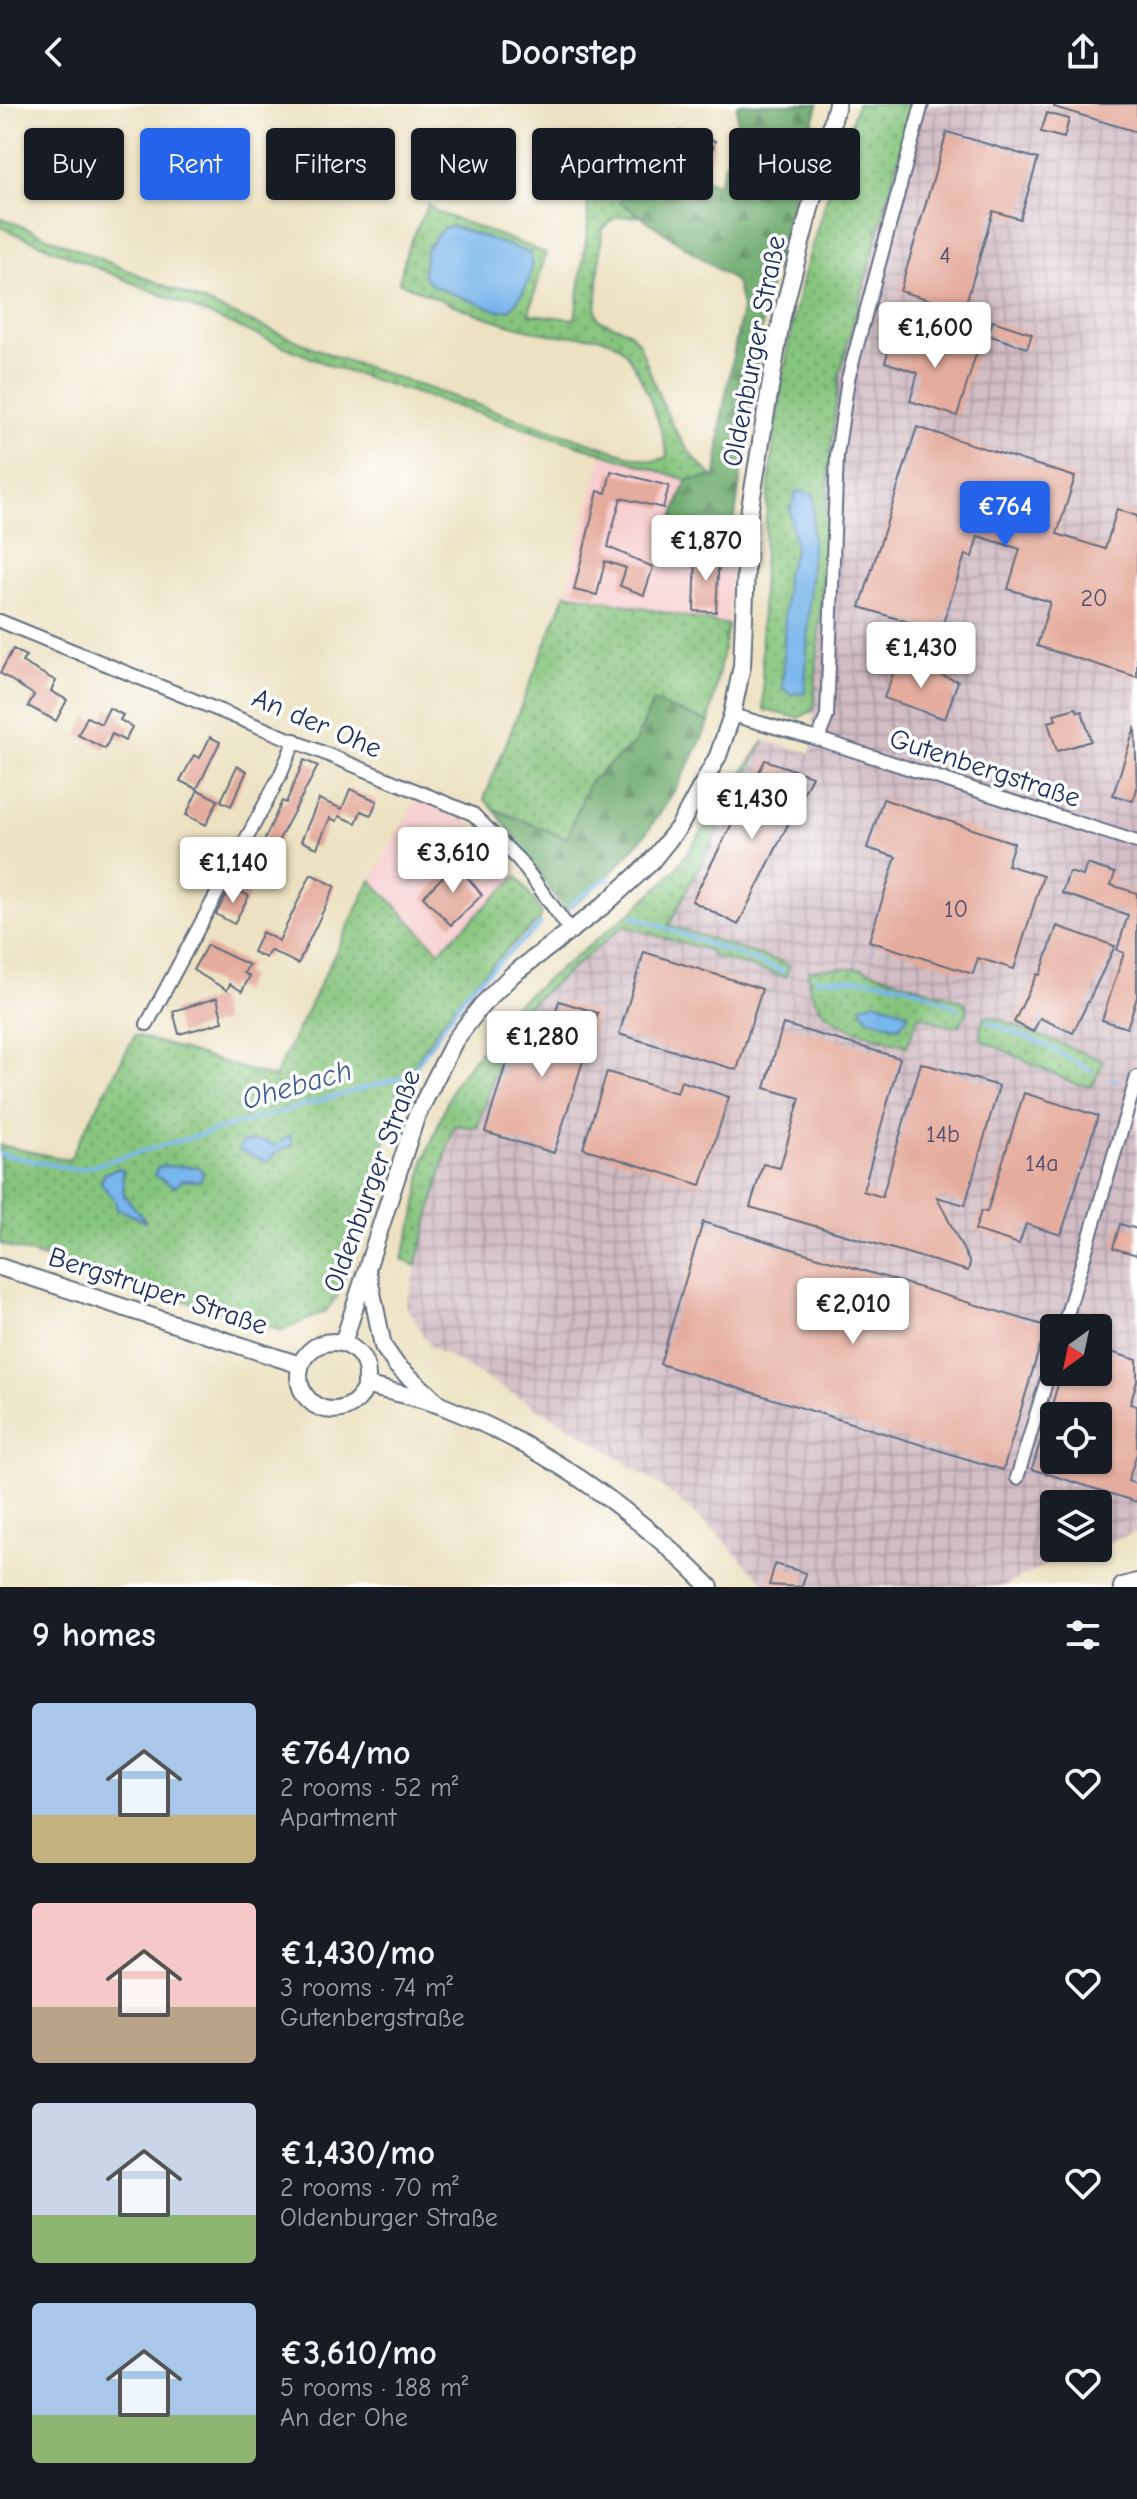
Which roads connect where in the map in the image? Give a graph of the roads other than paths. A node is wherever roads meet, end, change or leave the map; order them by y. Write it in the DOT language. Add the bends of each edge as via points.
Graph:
graph roads {
  1 [pos="837,104"];
  2 [pos="922,104"];
  3 [pos="0,621"];
  4 [pos="732,715"];
  5 [pos="818,739"];
  6 [pos="295,740"];
  7 [pos="1137,842"];
  8 [pos="570,930"];
  9 [pos="147,1024"];
  10 [pos="1137,1077"];
  11 [pos="0,1267"];
  12 [pos="368,1273"];
  13 [pos="1067,1314"];
  14 [pos="343,1343"];
  15 [pos="300,1365"];
  16 [pos="365,1385"];
  17 [pos="1045,1386"];
  18 [pos="441,1406"];
  19 [pos="1017,1478"];
  20 [pos="1137,1583"];
  21 [pos="710,1587"];
  22 [pos="1123,1587"];
  1 -- 4 [label="main road, Oldenburger Straße" via="782,316 748,520 744,649"];
  2 -- 5 [label="street" via="848,379 837,455 827,716"];
  3 -- 6 [label="street, An der Ohe"];
  4 -- 5 [label="street, Gutenbergstraße"];
  4 -- 8 [label="main road, Oldenburger Straße" via="713,767 679,827 628,886"];
  5 -- 7 [label="street, Gutenbergstraße"];
  6 -- 8 [label="street, An der Ohe" via="473,814 519,860"];
  6 -- 9 [label="street"];
  8 -- 12 [label="main road, Oldenburger Straße" via="512,975 455,1040 416,1117"];
  10 -- 13 [label="street"];
  11 -- 15 [label="main road, Bergstruper Straße"];
  12 -- 14 [label="main road, Oldenburger Straße"];
  12 -- 18 [label="main road" via="383,1346"];
  14 -- 15 [label="main road" via="322,1343"];
  14 -- 16 [label="main road" via="365,1365"];
  15 -- 16 [label="main road" via="305,1396 323,1408 344,1408"];
  16 -- 18 [label="main road"];
  17 -- 19 [label="street"];
  18 -- 21 [label="main road" via="515,1440 615,1502 658,1535"];
  20 -- 22 [label="main road"];
}
